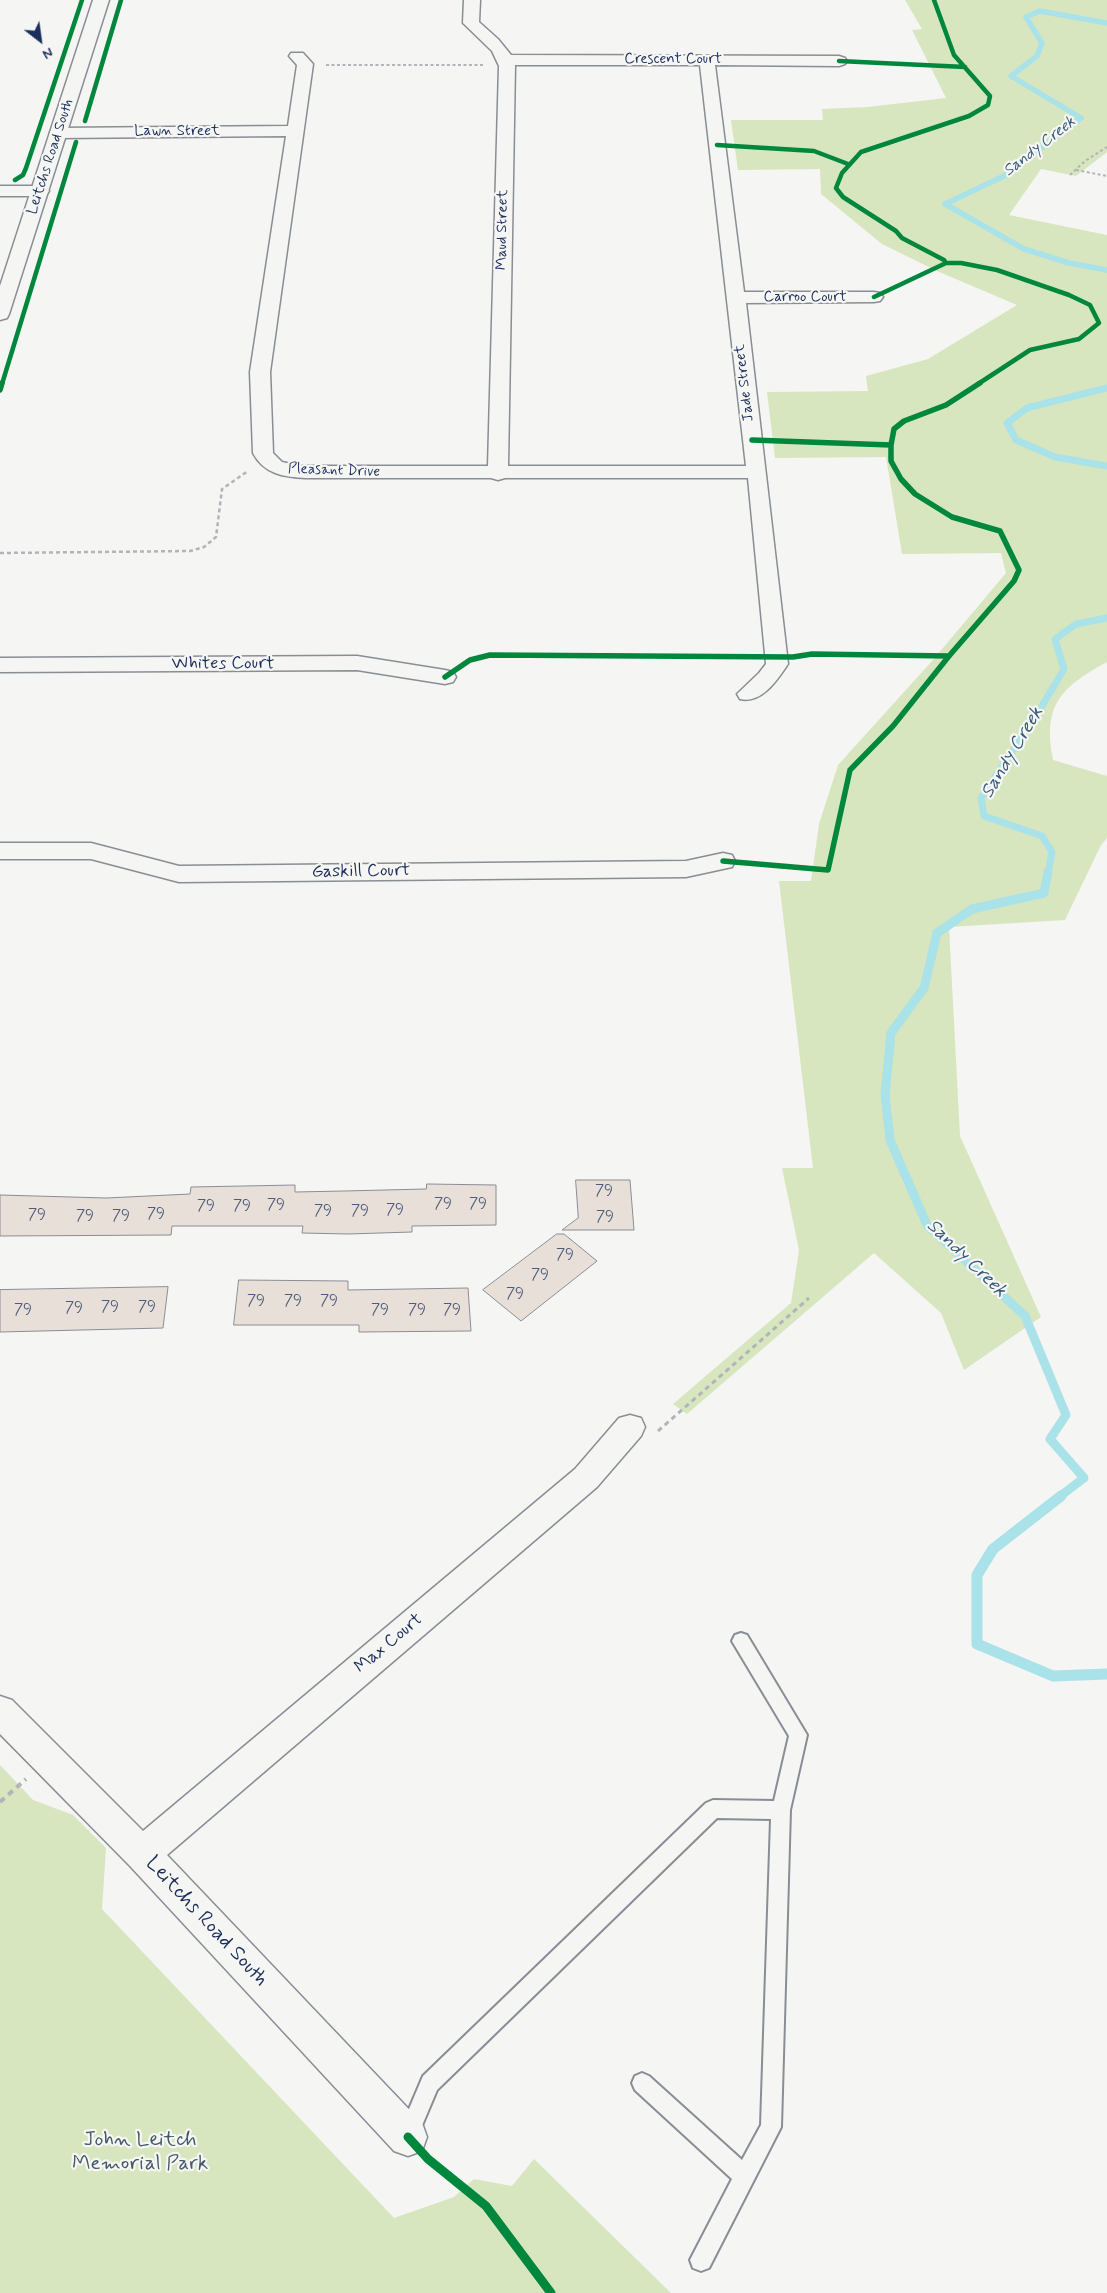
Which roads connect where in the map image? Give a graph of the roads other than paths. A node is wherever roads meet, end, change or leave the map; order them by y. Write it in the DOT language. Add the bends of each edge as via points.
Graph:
graph roads {
  1 [pos="102,0"];
  2 [pos="472,0"];
  3 [pos="301,60"];
  4 [pos="839,60"];
  5 [pos="707,61"];
  6 [pos="506,63"];
  7 [pos="295,131"];
  8 [pos="58,133"];
  9 [pos="0,191"];
  10 [pos="40,191"];
  11 [pos="735,298"];
  12 [pos="874,298"];
  13 [pos="0,314"];
  14 [pos="757,472"];
  15 [pos="498,474"];
  16 [pos="0,666"];
  17 [pos="445,677"];
  18 [pos="748,694"];
  19 [pos="0,850"];
  20 [pos="723,861"];
  21 [pos="630,1427"];
  22 [pos="741,1641"];
  23 [pos="0,1711"];
  24 [pos="781,1810"];
  25 [pos="142,1854"];
  26 [pos="642,2083"];
  27 [pos="408,2137"];
  28 [pos="745,2177"];
  29 [pos="701,2260"];
  1 -- 8 [label="street, Leitchs Road South"];
  2 -- 6 [label="street" via="471,23 500,51"];
  3 -- 7 [label="street, Pleasant Drive"];
  4 -- 5 [label="street, Crescent Court"];
  5 -- 6 [label="street, Crescent Court"];
  5 -- 11 [label="street, Jade Street"];
  6 -- 15 [label="street, Maud Street"];
  7 -- 8 [label="street, Lawn Street"];
  7 -- 15 [label="street, Pleasant Drive" via="260,372 263,453 266,460 276,468 306,472"];
  8 -- 10 [label="street, Leitchs Road South"];
  9 -- 10 [label="street"];
  10 -- 13 [label="street, Leitchs Road South"];
  11 -- 12 [label="street, Carroo Court"];
  11 -- 14 [label="street, Jade Street"];
  14 -- 15 [label="street, Pleasant Drive"];
  14 -- 18 [label="street, Jade Street" via="777,664 767,678"];
  16 -- 17 [label="street, Whites Court" via="357,663"];
  19 -- 20 [label="street, Gaskill Court" via="91,851 179,874 686,869"];
  21 -- 25 [label="street, Max Court" via="586,1478"];
  22 -- 24 [label="lane" via="798,1735"];
  23 -- 25 [label="street, Leitchs Road South"];
  24 -- 27 [label="lane" via="713,1810 430,2083"];
  24 -- 28 [label="lane" via="771,2127"];
  25 -- 27 [label="street, Leitchs Road South"];
  26 -- 28 [label="lane"];
  28 -- 29 [label="lane"];
}
